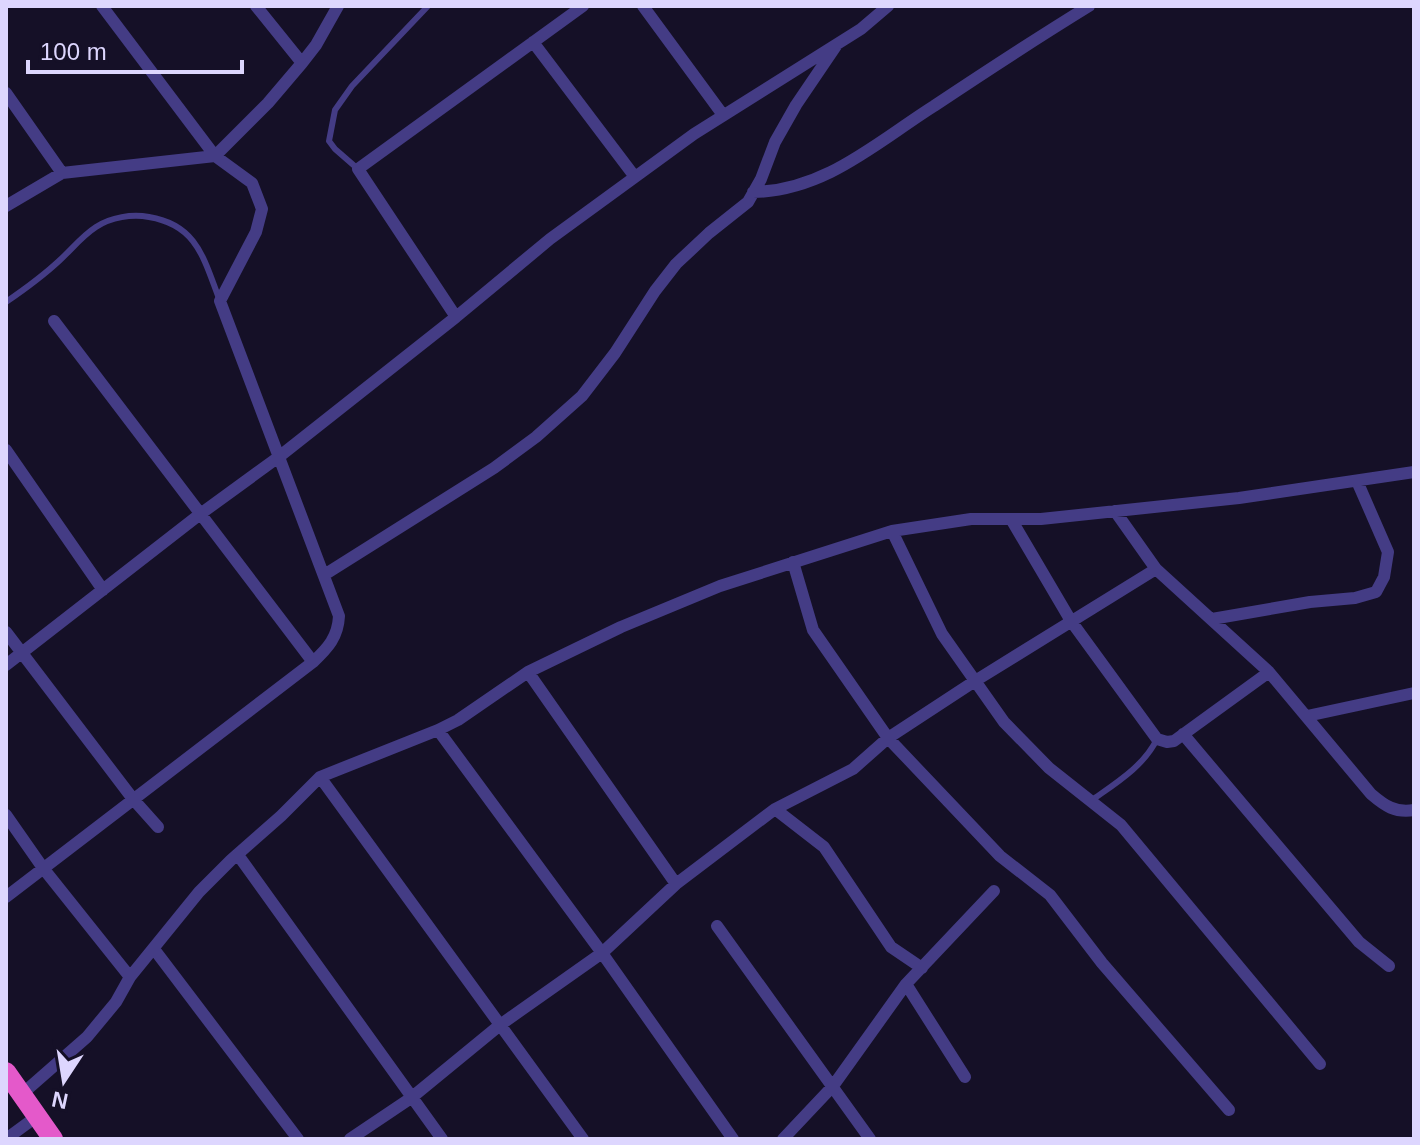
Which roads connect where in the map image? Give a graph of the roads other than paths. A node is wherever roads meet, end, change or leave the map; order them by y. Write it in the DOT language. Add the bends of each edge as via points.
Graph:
graph roads {
  1 [pos="102,6"];
  2 [pos="256,6"];
  3 [pos="338,6"];
  4 [pos="428,6"];
  5 [pos="583,6"];
  6 [pos="643,6"];
  7 [pos="888,6"];
  8 [pos="1089,6"];
  9 [pos="840,40"];
  10 [pos="533,42"];
  11 [pos="302,63"];
  12 [pos="6,93"];
  13 [pos="723,115"];
  14 [pos="215,156"];
  15 [pos="358,169"];
  16 [pos="62,173"];
  17 [pos="635,177"];
  18 [pos="753,192"];
  19 [pos="6,206"];
  20 [pos="220,301"];
  21 [pos="6,302"];
  22 [pos="456,317"];
  23 [pos="54,321"];
  24 [pos="6,450"];
  25 [pos="280,456"];
  26 [pos="1414,472"];
  27 [pos="1357,481"];
  28 [pos="1115,511"];
  29 [pos="199,515"];
  30 [pos="1011,519"];
  31 [pos="892,531"];
  32 [pos="793,562"];
  33 [pos="1156,569"];
  34 [pos="324,575"];
  35 [pos="103,590"];
  36 [pos="1212,619"];
  37 [pos="1071,621"];
  38 [pos="6,632"];
  39 [pos="22,653"];
  40 [pos="313,662"];
  41 [pos="6,665"];
  42 [pos="528,672"];
  43 [pos="1269,672"];
  44 [pos="975,681"];
  45 [pos="1414,693"];
  46 [pos="1307,716"];
  47 [pos="438,730"];
  48 [pos="1183,734"];
  49 [pos="888,738"];
  50 [pos="1157,739"];
  51 [pos="320,777"];
  52 [pos="133,799"];
  53 [pos="1092,800"];
  54 [pos="775,809"];
  55 [pos="1414,810"];
  56 [pos="6,815"];
  57 [pos="158,827"];
  58 [pos="238,855"];
  59 [pos="43,868"];
  60 [pos="676,884"];
  61 [pos="994,891"];
  62 [pos="6,897"];
  63 [pos="717,926"];
  64 [pos="154,949"];
  65 [pos="602,953"];
  66 [pos="1389,966"];
  67 [pos="922,968"];
  68 [pos="130,977"];
  69 [pos="906,984"];
  70 [pos="500,1025"];
  71 [pos="1320,1064"];
  72 [pos="7,1075"];
  73 [pos="965,1077"];
  74 [pos="833,1086"];
  75 [pos="22,1094"];
  76 [pos="411,1098"];
  77 [pos="1229,1110"];
  78 [pos="36,1117"];
  79 [pos="6,1139"];
  80 [pos="53,1139"];
  81 [pos="298,1139"];
  82 [pos="350,1139"];
  83 [pos="442,1139"];
  84 [pos="583,1139"];
  85 [pos="733,1139"];
  86 [pos="783,1139"];
  87 [pos="870,1139"];
  1 -- 14 [label="street"];
  2 -- 11 [label="street"];
  3 -- 11 [label="street"];
  4 -- 15 [label="lane" via="335,110 329,141"];
  5 -- 10 [label="street"];
  6 -- 13 [label="street"];
  7 -- 9 [label="street"];
  8 -- 18 [label="street" via="872,150 796,186"];
  9 -- 13 [label="street"];
  9 -- 18 [label="street" via="782,129"];
  10 -- 15 [label="street"];
  10 -- 17 [label="street"];
  11 -- 14 [label="street"];
  12 -- 16 [label="street"];
  13 -- 17 [label="street"];
  14 -- 16 [label="street"];
  14 -- 20 [label="street" via="252,183 262,209 256,232"];
  15 -- 22 [label="street"];
  16 -- 19 [label="street"];
  17 -- 22 [label="street"];
  18 -- 34 [label="street" via="676,264 582,396 494,468"];
  20 -- 21 [label="lane" via="204,258 179,225 139,215 99,225"];
  20 -- 25 [label="street"];
  22 -- 25 [label="street"];
  23 -- 29 [label="street"];
  24 -- 35 [label="street"];
  25 -- 29 [label="street"];
  25 -- 34 [label="street"];
  26 -- 27 [label="street"];
  27 -- 28 [label="street"];
  27 -- 36 [label="street" via="1388,552 1376,592"];
  28 -- 30 [label="street"];
  28 -- 33 [label="street"];
  29 -- 35 [label="street"];
  29 -- 40 [label="street"];
  30 -- 31 [label="street" via="971,519"];
  30 -- 37 [label="street"];
  31 -- 32 [label="street"];
  31 -- 44 [label="street" via="942,634"];
  32 -- 42 [label="street" via="691,597"];
  32 -- 49 [label="street" via="813,630"];
  33 -- 36 [label="street"];
  33 -- 37 [label="street"];
  34 -- 40 [label="street" via="339,628"];
  35 -- 39 [label="street"];
  36 -- 43 [label="street"];
  37 -- 44 [label="street"];
  37 -- 50 [label="street"];
  38 -- 39 [label="street"];
  39 -- 41 [label="street"];
  39 -- 52 [label="street"];
  40 -- 52 [label="street"];
  42 -- 47 [label="street"];
  42 -- 60 [label="street"];
  43 -- 46 [label="street"];
  43 -- 48 [label="street"];
  44 -- 49 [label="street"];
  44 -- 53 [label="street" via="1004,722 1049,768"];
  45 -- 46 [label="street"];
  46 -- 55 [label="street" via="1371,794 1390,809"];
  47 -- 51 [label="street"];
  47 -- 65 [label="street"];
  48 -- 50 [label="street" via="1167,742"];
  48 -- 66 [label="street" via="1359,942"];
  49 -- 54 [label="street" via="853,769"];
  49 -- 77 [label="street" via="1000,856 1050,895"];
  50 -- 53 [label="lane" via="1130,773"];
  51 -- 58 [label="street"];
  51 -- 70 [label="street"];
  52 -- 57 [label="street"];
  52 -- 59 [label="street"];
  53 -- 71 [label="street" via="1121,825"];
  54 -- 60 [label="street"];
  54 -- 67 [label="street" via="824,847 891,947"];
  56 -- 59 [label="street"];
  58 -- 64 [label="street" via="199,892"];
  58 -- 76 [label="street"];
  59 -- 62 [label="street"];
  59 -- 68 [label="street"];
  60 -- 65 [label="street"];
  61 -- 67 [label="street"];
  63 -- 74 [label="street"];
  64 -- 68 [label="street"];
  64 -- 81 [label="street"];
  65 -- 70 [label="street"];
  65 -- 85 [label="street"];
  67 -- 69 [label="street"];
  68 -- 75 [label="street" via="87,1037"];
  69 -- 73 [label="street"];
  69 -- 74 [label="street"];
  70 -- 76 [label="street"];
  70 -- 84 [label="street"];
  72 -- 75 [label="highway"];
  74 -- 86 [label="street"];
  74 -- 87 [label="street"];
  75 -- 78 [label="highway"];
  76 -- 82 [label="street"];
  76 -- 83 [label="street"];
  78 -- 79 [label="street"];
  78 -- 80 [label="highway"];
}
